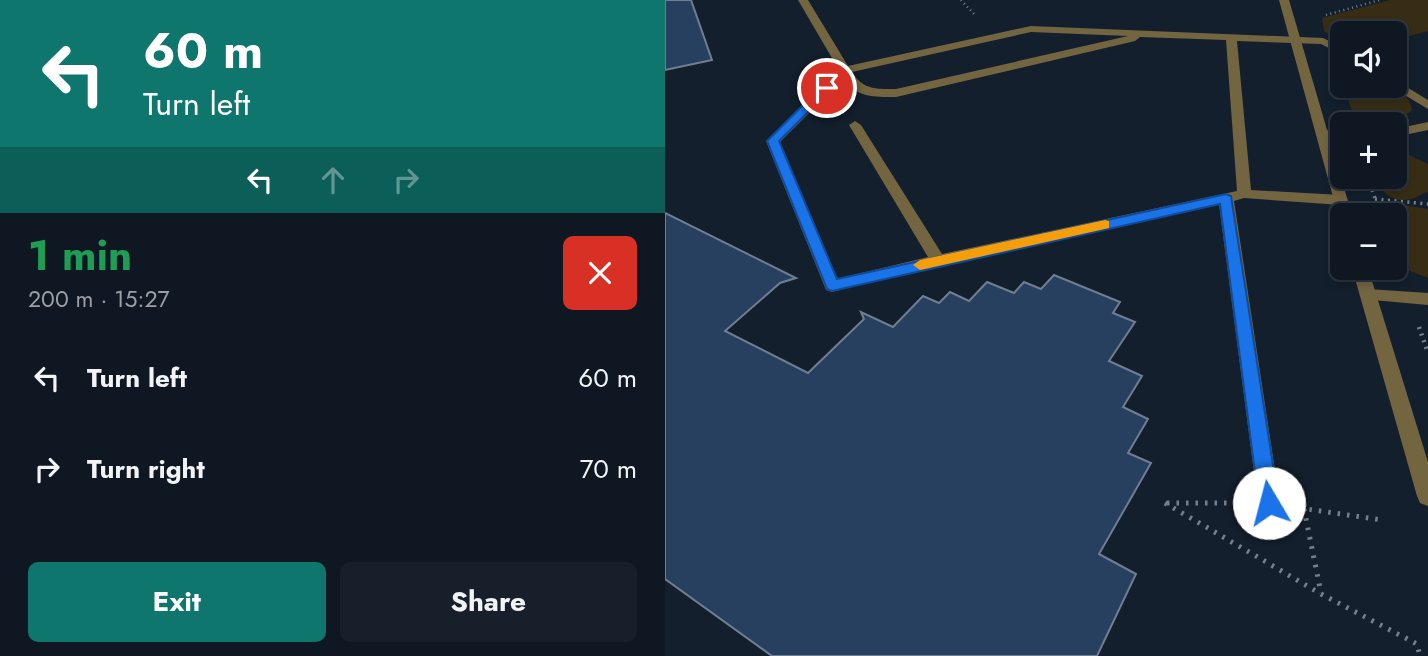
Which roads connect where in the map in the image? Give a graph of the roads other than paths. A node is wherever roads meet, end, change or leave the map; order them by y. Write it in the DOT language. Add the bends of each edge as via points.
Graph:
graph roads {
  1 [pos="803,0"];
  2 [pos="1284,0"];
  3 [pos="1156,33"];
  4 [pos="1231,36"];
  5 [pos="1296,40"];
  6 [pos="1330,45"];
  7 [pos="845,70"];
  8 [pos="1407,92"];
  9 [pos="1428,105"];
  10 [pos="855,125"];
  11 [pos="1428,126"];
  12 [pos="1407,130"];
  13 [pos="1324,134"];
  14 [pos="1330,134"];
  15 [pos="1235,196"];
  16 [pos="1341,201"];
  17 [pos="938,260"];
  18 [pos="1364,280"];
  19 [pos="1368,295"];
  20 [pos="1428,299"];
  21 [pos="1428,496"];
  22 [pos="1269,503"];
  1 -- 7 [label="street"];
  2 -- 5 [label="street"];
  3 -- 4 [label="street"];
  3 -- 7 [label="street" via="1010,32"];
  3 -- 7 [label="street" via="896,93 869,93 853,84"];
  4 -- 5 [label="street"];
  4 -- 15 [label="street"];
  5 -- 6 [label="street"];
  5 -- 13 [label="street"];
  7 -- 17 [label="street" via="773,141 832,286"];
  8 -- 9 [label="street"];
  10 -- 17 [label="street"];
  11 -- 12 [label="street"];
  13 -- 14 [label="street"];
  13 -- 16 [label="street"];
  15 -- 16 [label="street"];
  15 -- 17 [label="street"];
  15 -- 22 [label="street"];
  18 -- 19 [label="street"];
  19 -- 20 [label="street"];
  19 -- 21 [label="street"];
}
